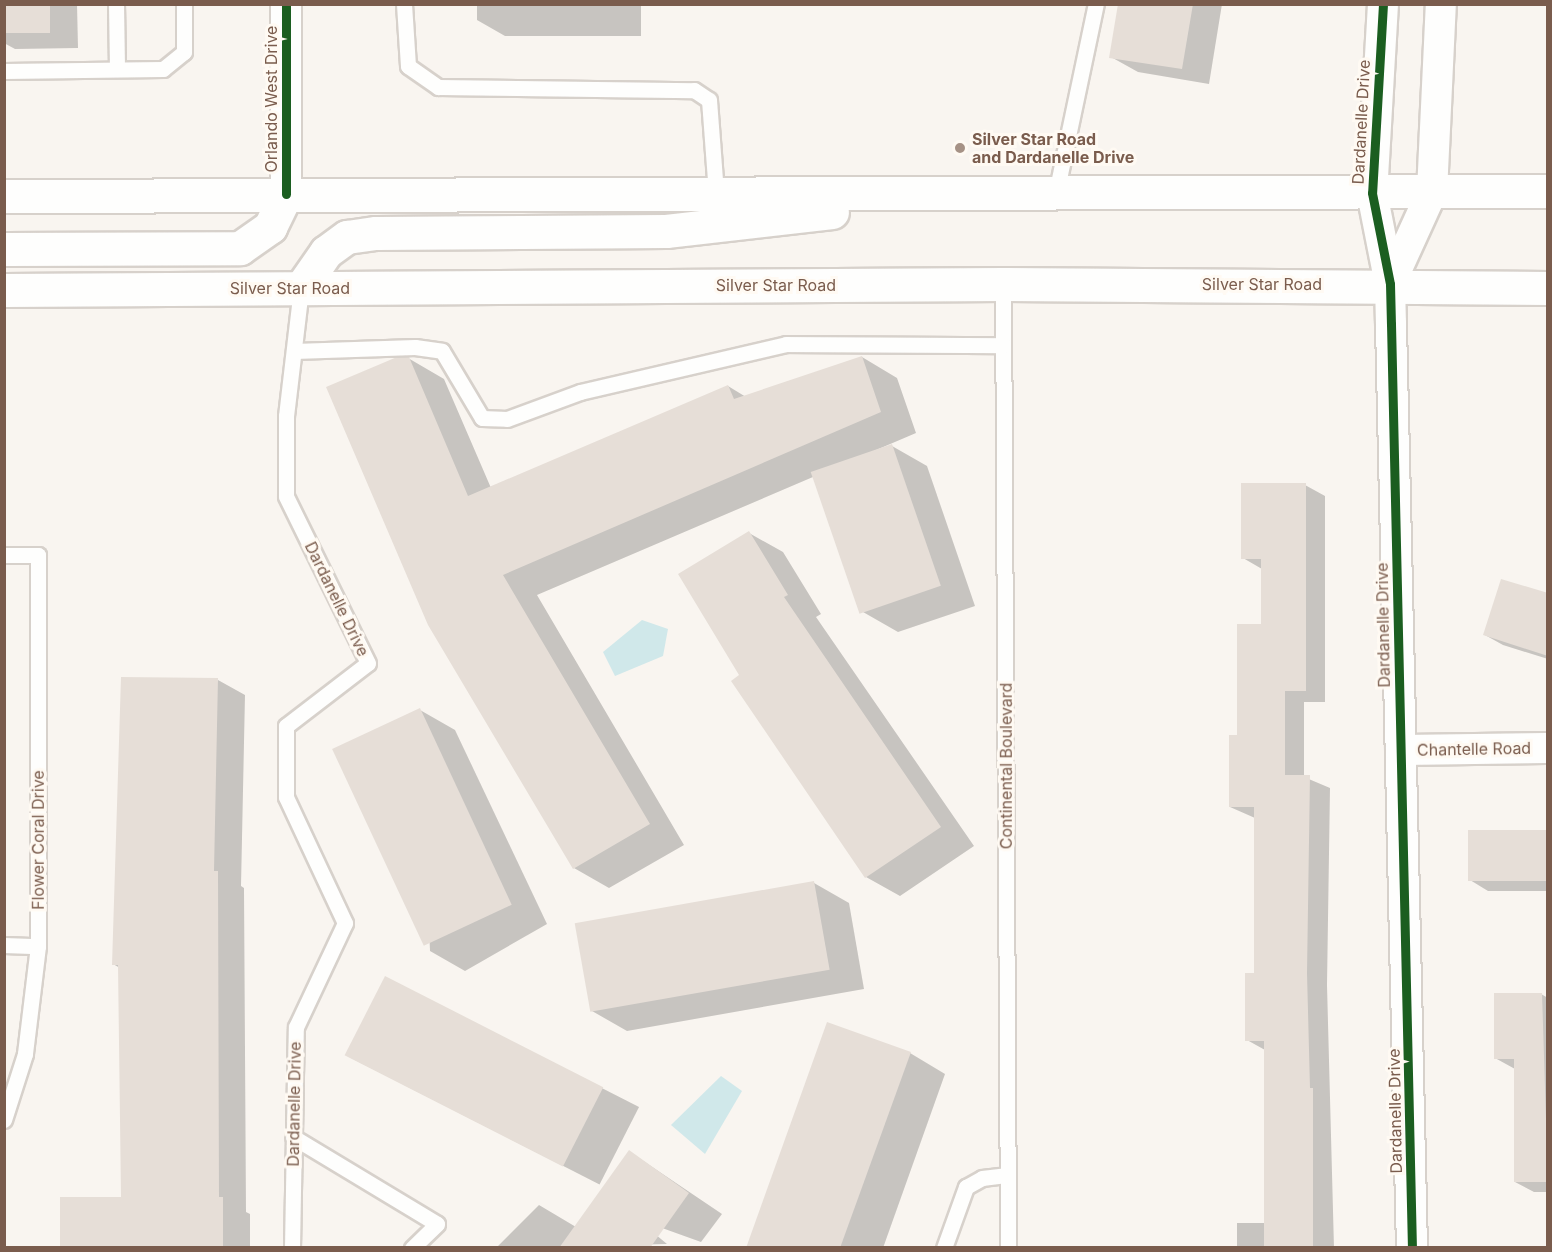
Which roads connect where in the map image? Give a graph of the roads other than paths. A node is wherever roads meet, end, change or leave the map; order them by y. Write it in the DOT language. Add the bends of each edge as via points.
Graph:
graph roads {
  1 [pos="116,4"];
  2 [pos="184,4"];
  3 [pos="286,4"];
  4 [pos="404,4"];
  5 [pos="1096,4"];
  6 [pos="1383,4"];
  7 [pos="1441,4"];
  8 [pos="117,69"];
  9 [pos="4,71"];
  10 [pos="1548,191"];
  11 [pos="1432,192"];
  12 [pos="1372,193"];
  13 [pos="286,194"];
  14 [pos="716,194"];
  15 [pos="995,194"];
  16 [pos="1056,194"];
  17 [pos="4,196"];
  18 [pos="4,249"];
  19 [pos="1003,284"];
  20 [pos="1390,284"];
  21 [pos="301,288"];
  22 [pos="1548,288"];
  23 [pos="4,290"];
  24 [pos="1003,345"];
  25 [pos="294,351"];
  26 [pos="4,555"];
  27 [pos="1548,748"];
  28 [pos="1401,750"];
  29 [pos="4,945"];
  30 [pos="38,946"];
  31 [pos="4,1120"];
  32 [pos="293,1137"];
  33 [pos="1008,1175"];
  34 [pos="292,1248"];
  35 [pos="412,1248"];
  36 [pos="944,1248"];
  37 [pos="1008,1248"];
  38 [pos="1412,1248"];
  1 -- 8 [label="lane"];
  2 -- 8 [label="lane" via="184,52 163,69"];
  3 -- 13 [label="street, Orlando West Drive"];
  4 -- 14 [label="lane" via="408,66 438,87 694,90 709,100"];
  5 -- 16 [label="lane"];
  6 -- 12 [label="street, Dardanelle Drive"];
  7 -- 11 [label="street, Dardanelle Drive"];
  8 -- 9 [label="lane"];
  10 -- 11 [label="main road"];
  11 -- 12 [label="main road"];
  11 -- 20 [label="street, Dardanelle Drive"];
  12 -- 16 [label="main road"];
  12 -- 20 [label="street, Dardanelle Drive"];
  13 -- 14 [label="main road"];
  13 -- 17 [label="main road"];
  13 -- 18 [label="main road" via="270,227 240,248"];
  14 -- 15 [label="main road"];
  15 -- 16 [label="main road"];
  15 -- 21 [label="main road" via="666,231 376,233 347,237 326,252"];
  19 -- 20 [label="main road, Silver Star Road"];
  19 -- 21 [label="main road, Silver Star Road"];
  19 -- 24 [label="lane, Continental Boulevard"];
  20 -- 22 [label="main road, Silver Star Road"];
  20 -- 28 [label="street, Dardanelle Drive"];
  21 -- 23 [label="main road, Silver Star Road"];
  21 -- 25 [label="lane, Dardanelle Drive"];
  24 -- 25 [label="lane" via="786,344 580,392 507,419 482,418 442,351 416,347"];
  24 -- 33 [label="lane, Continental Boulevard"];
  25 -- 32 [label="lane, Dardanelle Drive" via="286,416 286,496 368,663 286,726 286,797 345,923 296,1027"];
  26 -- 30 [label="lane, Flower Coral Drive" via="38,555"];
  27 -- 28 [label="street, Chantelle Road"];
  28 -- 38 [label="street, Dardanelle Drive"];
  29 -- 30 [label="lane"];
  30 -- 31 [label="lane, Flower Coral Drive" via="25,1054"];
  32 -- 34 [label="lane, Dardanelle Drive"];
  32 -- 35 [label="lane" via="437,1224"];
  33 -- 36 [label="lane" via="982,1178 966,1187"];
  33 -- 37 [label="lane, Continental Boulevard"];
}
